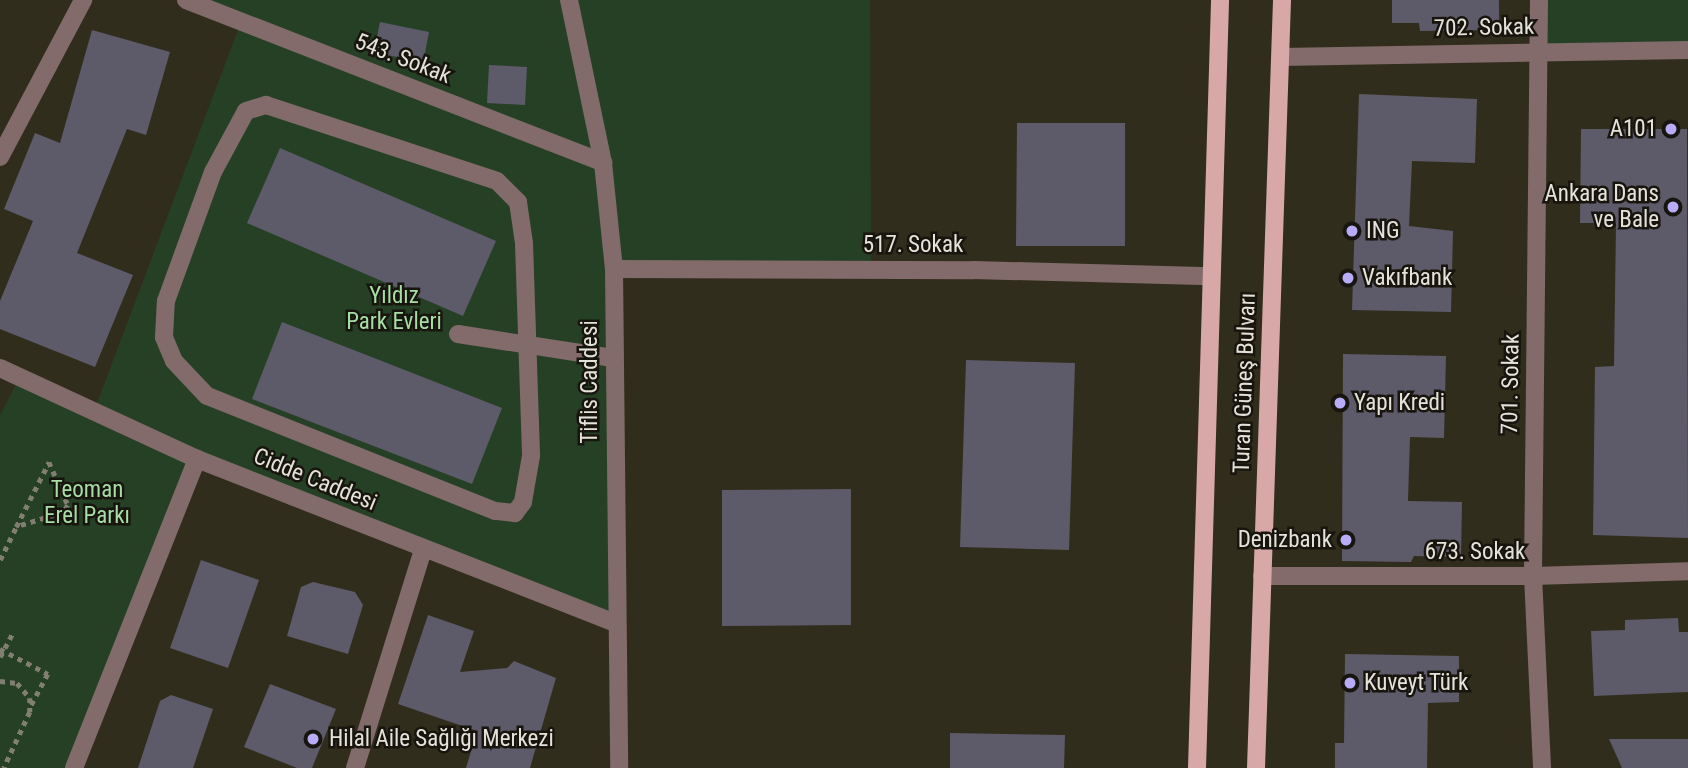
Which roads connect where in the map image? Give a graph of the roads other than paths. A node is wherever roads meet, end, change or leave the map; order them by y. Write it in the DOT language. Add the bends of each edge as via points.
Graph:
graph roads {
  1 [pos="83,0"];
  2 [pos="186,0"];
  3 [pos="569,0"];
  4 [pos="1220,0"];
  5 [pos="1282,0"];
  6 [pos="1539,0"];
  7 [pos="1688,50"];
  8 [pos="1540,51"];
  9 [pos="1281,57"];
  10 [pos="0,157"];
  11 [pos="603,163"];
  12 [pos="614,269"];
  13 [pos="1211,276"];
  14 [pos="458,334"];
  15 [pos="527,346"];
  16 [pos="613,358"];
  17 [pos="0,368"];
  18 [pos="197,459"];
  19 [pos="423,550"];
  20 [pos="1688,571"];
  21 [pos="1262,576"];
  22 [pos="1533,576"];
  23 [pos="617,624"];
  24 [pos="74,768"];
  25 [pos="355,768"];
  26 [pos="619,768"];
  27 [pos="1197,768"];
  28 [pos="1256,768"];
  29 [pos="1542,768"];
  1 -- 10 [label="street"];
  2 -- 11 [label="street, 543. Sokak"];
  3 -- 11 [label="street, Tiflis Caddesi"];
  4 -- 13 [label="main road, Turan Güneş Bulvarı"];
  5 -- 9 [label="main road, Turan Güneş Bulvarı"];
  6 -- 8 [label="street, 701. Sokak"];
  7 -- 8 [label="street, 702. Sokak"];
  8 -- 9 [label="street, 702. Sokak"];
  8 -- 22 [label="street, 701. Sokak"];
  9 -- 21 [label="main road, Turan Güneş Bulvarı"];
  11 -- 12 [label="street, Tiflis Caddesi"];
  12 -- 13 [label="street, 517. Sokak"];
  12 -- 16 [label="street, Tiflis Caddesi"];
  13 -- 27 [label="main road, Turan Güneş Bulvarı"];
  14 -- 15 [label="street"];
  15 -- 15 [label="street" via="524,243 517,202 497,181 266,105 246,111 213,172 166,301 164,337 174,361 207,396 495,511 515,513 523,502 531,456"];
  15 -- 16 [label="street"];
  16 -- 23 [label="street, Tiflis Caddesi"];
  17 -- 18 [label="street, Cidde Caddesi"];
  18 -- 19 [label="street, Cidde Caddesi"];
  18 -- 24 [label="street"];
  19 -- 23 [label="street, Cidde Caddesi"];
  19 -- 25 [label="street"];
  20 -- 22 [label="street, 673. Sokak"];
  21 -- 22 [label="street, 673. Sokak"];
  21 -- 28 [label="main road, Turan Güneş Bulvarı"];
  22 -- 29 [label="street, 701. Sokak"];
  23 -- 26 [label="street, Tiflis Caddesi"];
}
